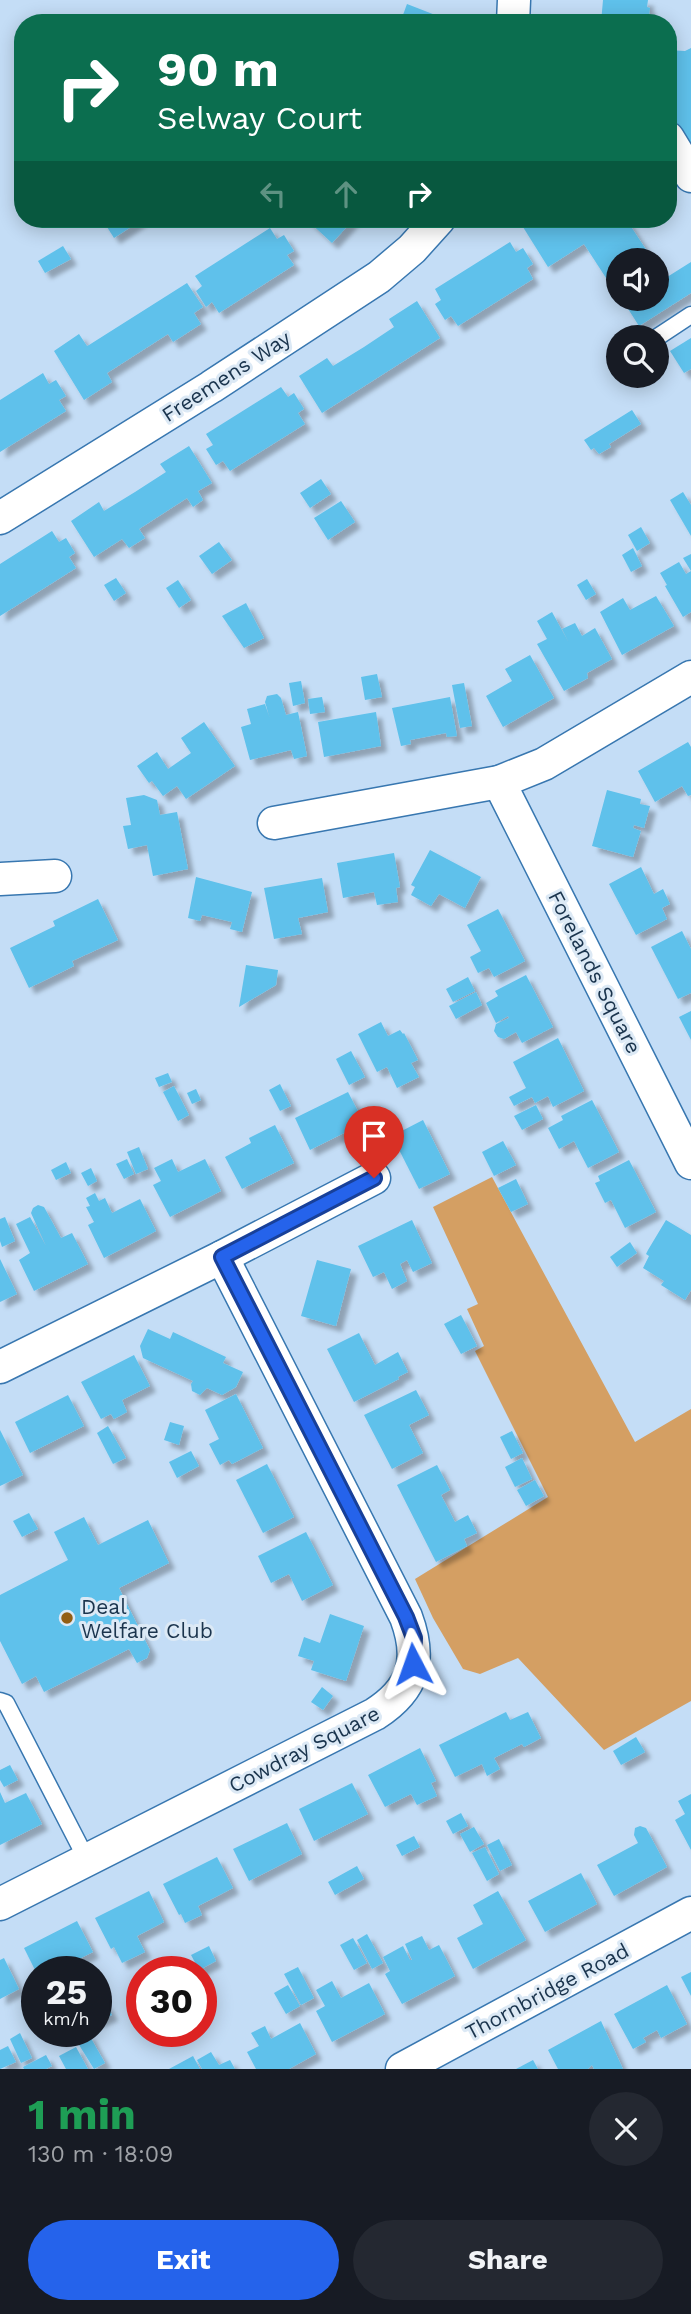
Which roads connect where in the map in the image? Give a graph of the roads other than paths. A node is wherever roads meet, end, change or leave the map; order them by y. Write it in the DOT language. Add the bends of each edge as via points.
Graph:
graph roads {
  1 [pos="677,153"];
  2 [pos="691,176"];
  3 [pos="431,228"];
  4 [pos="691,315"];
  5 [pos="669,329"];
  6 [pos="0,518"];
  7 [pos="691,677"];
  8 [pos="499,782"];
  9 [pos="274,822"];
  10 [pos="55,876"];
  11 [pos="0,879"];
  12 [pos="691,1163"];
  13 [pos="374,1178"];
  14 [pos="222,1257"];
  15 [pos="0,1367"];
  16 [pos="0,1701"];
  17 [pos="87,1860"];
  18 [pos="0,1904"];
  19 [pos="691,1913"];
  20 [pos="402,2069"];
  1 -- 2 [label="street"];
  3 -- 6 [label="street, Freemens Way" via="379,277"];
  4 -- 5 [label="lane"];
  7 -- 8 [label="street" via="544,764"];
  8 -- 9 [label="street"];
  8 -- 12 [label="street, Forelands Square"];
  10 -- 11 [label="street"];
  13 -- 14 [label="street"];
  14 -- 15 [label="street"];
  14 -- 17 [label="street, Cowdray Square" via="406,1617 414,1638 413,1664 407,1683 393,1702 375,1714"];
  16 -- 17 [label="lane" via="6,1703"];
  17 -- 18 [label="street, Cowdray Square"];
  19 -- 20 [label="street, Thornbridge Road"];
}
